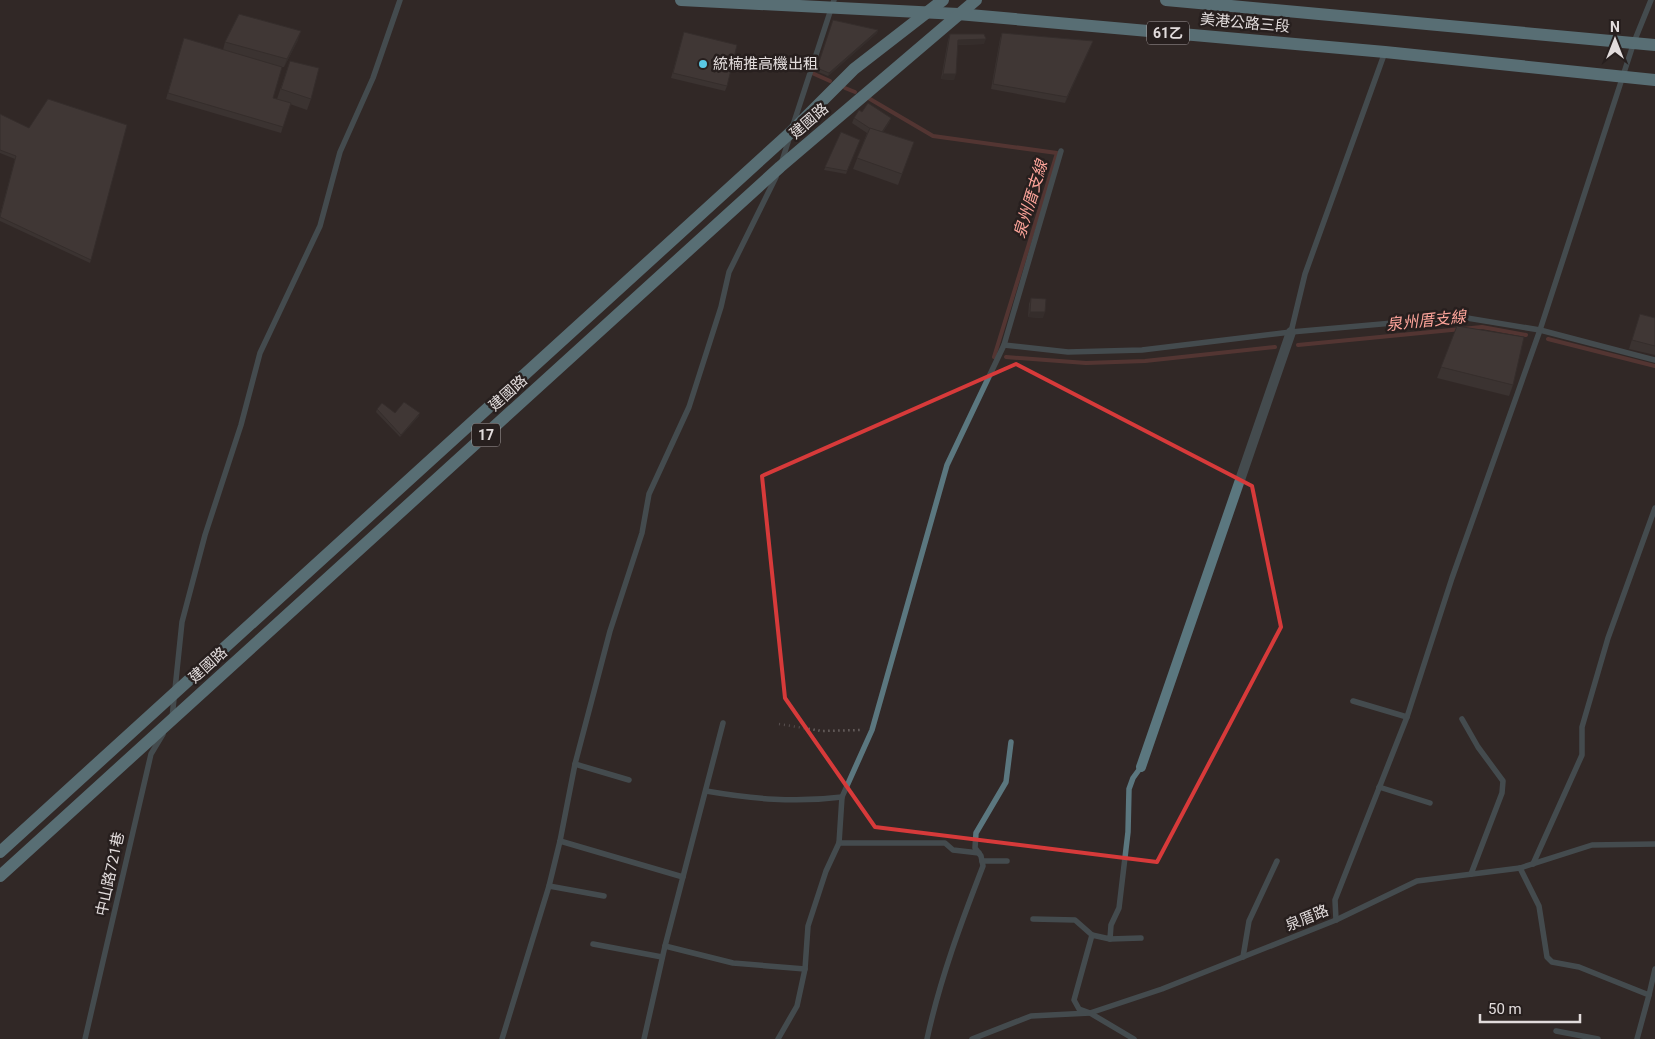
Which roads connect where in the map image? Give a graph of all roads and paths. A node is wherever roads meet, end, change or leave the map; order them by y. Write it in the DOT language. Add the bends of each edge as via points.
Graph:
graph roads {
  1 [pos="400,0"];
  2 [pos="681,0"];
  3 [pos="943,0"];
  4 [pos="976,0"];
  5 [pos="1166,0"];
  6 [pos="1651,0"];
  7 [pos="833,4"];
  8 [pos="928,12"];
  9 [pos="958,14"];
  10 [pos="1634,42"];
  11 [pos="1655,45"];
  12 [pos="1384,52"];
  13 [pos="1623,76"];
  14 [pos="1655,80"];
  15 [pos="790,133"];
  16 [pos="1061,151"];
  17 [pos="780,167"];
  18 [pos="1540,330"];
  19 [pos="1291,332"];
  20 [pos="1004,345"];
  21 [pos="1655,360"];
  22 [pos="1655,508"];
  23 [pos="174,694"];
  24 [pos="1353,701"];
  25 [pos="1407,717"];
  26 [pos="172,719"];
  27 [pos="1462,719"];
  28 [pos="723,723"];
  29 [pos="779,724"];
  30 [pos="872,730"];
  31 [pos="1011,742"];
  32 [pos="575,764"];
  33 [pos="1141,767"];
  34 [pos="629,780"];
  35 [pos="1379,787"];
  36 [pos="706,791"];
  37 [pos="842,797"];
  38 [pos="1430,803"];
  39 [pos="560,841"];
  40 [pos="839,843"];
  41 [pos="1655,844"];
  42 [pos="0,852"];
  43 [pos="979,853"];
  44 [pos="982,861"];
  45 [pos="1007,861"];
  46 [pos="1277,861"];
  47 [pos="1533,864"];
  48 [pos="1520,868"];
  49 [pos="1471,874"];
  50 [pos="0,876"];
  51 [pos="683,877"];
  52 [pos="548,886"];
  53 [pos="604,896"];
  54 [pos="1033,919"];
  55 [pos="1336,920"];
  56 [pos="1092,935"];
  57 [pos="1141,938"];
  58 [pos="1110,939"];
  59 [pos="593,944"];
  60 [pos="665,946"];
  61 [pos="662,957"];
  62 [pos="1244,957"];
  63 [pos="805,969"];
  64 [pos="1655,969"];
  65 [pos="1649,995"];
  66 [pos="1090,1013"];
  67 [pos="1556,1031"];
  68 [pos="85,1039"];
  69 [pos="502,1039"];
  70 [pos="644,1039"];
  71 [pos="778,1039"];
  72 [pos="927,1039"];
  73 [pos="972,1039"];
  74 [pos="1134,1039"];
  75 [pos="1598,1039"];
  76 [pos="1637,1039"];
  1 -- 23 [label="lane" via="373,78 340,152 320,226 260,353 184,612"];
  2 -- 7 [label="main road, 美港公路三段 / 61乙"];
  3 -- 8 [label="main road, 建國路 / 17"];
  4 -- 9 [label="main road, 建國路 / 17"];
  5 -- 10 [label="main road, 美港公路三段 / 61乙"];
  6 -- 10 [label="lane"];
  7 -- 8 [label="main road, 美港公路三段 / 61乙"];
  7 -- 15 [label="lane"];
  8 -- 9 [label="main road, 美港公路三段 / 61乙"];
  8 -- 15 [label="main road, 建國路 / 17" via="854,69"];
  9 -- 12 [label="main road, 美港公路三段 / 61乙"];
  9 -- 17 [label="main road, 建國路 / 17"];
  10 -- 11 [label="main road, 美港公路三段 / 61乙"];
  10 -- 13 [label="lane"];
  12 -- 13 [label="main road, 美港公路三段 / 61乙"];
  12 -- 19 [label="lane" via="1305,274"];
  13 -- 14 [label="main road, 美港公路三段 / 61乙"];
  13 -- 18 [label="lane"];
  15 -- 17 [label="lane"];
  15 -- 23 [label="main road, 建國路 / 17"];
  16 -- 20 [label="lane"];
  17 -- 26 [label="main road, 建國路 / 17"];
  17 -- 32 [label="lane" via="729,272 721,308 689,407 649,494 642,533 610,631"];
  18 -- 19 [label="lane" via="1461,316"];
  18 -- 21 [label="lane"];
  18 -- 25 [label="lane" via="1452,578"];
  19 -- 20 [label="lane" via="1142,350 1068,352"];
  19 -- 33 [label="street"];
  20 -- 30 [label="lane" via="947,465"];
  22 -- 47 [label="lane" via="1608,638 1584,718 1582,755"];
  23 -- 26 [label="lane"];
  23 -- 42 [label="main road, 建國路 / 17"];
  24 -- 25 [label="lane"];
  25 -- 35 [label="lane"];
  26 -- 50 [label="main road, 建國路 / 17"];
  26 -- 68 [label="lane, 中山路721巷" via="151,754"];
  27 -- 49 [label="lane" via="1503,781 1502,793"];
  28 -- 36 [label="lane"];
  29 -- 30 [label="path" via="822,731"];
  30 -- 37 [label="lane"];
  31 -- 43 [label="lane" via="1006,782 976,833 974,848"];
  32 -- 34 [label="lane"];
  32 -- 39 [label="lane"];
  33 -- 58 [label="lane" via="1128,789 1128,832 1119,908 1111,925"];
  35 -- 38 [label="lane"];
  35 -- 55 [label="lane" via="1335,900"];
  36 -- 37 [label="lane" via="805,802"];
  36 -- 51 [label="lane"];
  37 -- 40 [label="lane"];
  39 -- 51 [label="lane"];
  39 -- 52 [label="lane"];
  40 -- 43 [label="lane" via="945,843 954,850"];
  40 -- 63 [label="lane" via="808,926"];
  41 -- 47 [label="lane, 泉厝路" via="1592,845"];
  43 -- 44 [label="lane"];
  44 -- 45 [label="lane"];
  44 -- 72 [label="lane" via="983,866 935,1002"];
  46 -- 62 [label="lane" via="1249,922"];
  47 -- 48 [label="lane, 泉厝路"];
  48 -- 49 [label="lane, 泉厝路"];
  48 -- 65 [label="lane" via="1539,906 1547,957 1552,962 1579,967"];
  49 -- 55 [label="lane, 泉厝路" via="1416,881"];
  51 -- 60 [label="lane"];
  52 -- 53 [label="lane"];
  52 -- 69 [label="lane"];
  54 -- 56 [label="lane" via="1075,920"];
  55 -- 62 [label="lane, 泉厝路"];
  56 -- 58 [label="lane"];
  56 -- 66 [label="lane" via="1074,1000 1079,1009"];
  57 -- 58 [label="lane"];
  59 -- 61 [label="lane"];
  60 -- 61 [label="lane"];
  60 -- 63 [label="lane" via="733,963"];
  61 -- 70 [label="lane"];
  62 -- 66 [label="lane, 泉厝路"];
  63 -- 71 [label="lane" via="797,1006"];
  64 -- 65 [label="lane"];
  65 -- 76 [label="lane"];
  66 -- 73 [label="lane, 泉厝路" via="1031,1016"];
  66 -- 74 [label="lane"];
  67 -- 75 [label="lane"];
}
